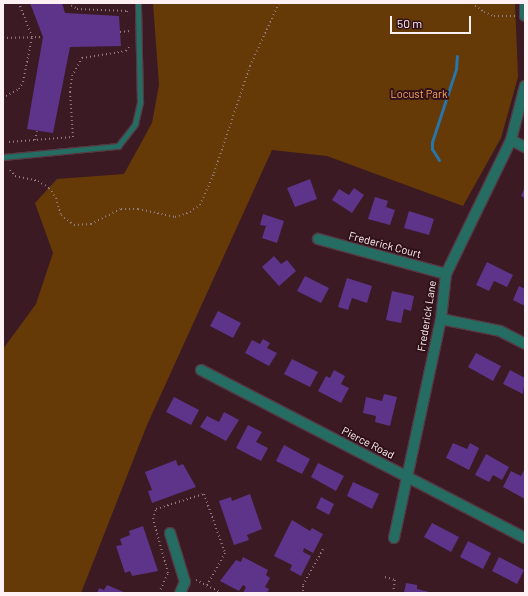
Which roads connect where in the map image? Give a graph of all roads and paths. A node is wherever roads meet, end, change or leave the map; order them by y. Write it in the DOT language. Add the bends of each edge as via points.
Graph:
graph roads {
  1 [pos="19,3"];
  2 [pos="68,3"];
  3 [pos="138,3"];
  4 [pos="279,3"];
  5 [pos="472,3"];
  6 [pos="525,3"];
  7 [pos="525,16"];
  8 [pos="130,20"];
  9 [pos="130,25"];
  10 [pos="130,31"];
  11 [pos="120,32"];
  12 [pos="43,37"];
  13 [pos="3,38"];
  14 [pos="32,38"];
  15 [pos="525,86"];
  16 [pos="6,96"];
  17 [pos="37,131"];
  18 [pos="35,140"];
  19 [pos="511,140"];
  20 [pos="9,142"];
  21 [pos="525,147"];
  22 [pos="3,157"];
  23 [pos="10,170"];
  24 [pos="318,239"];
  25 [pos="446,274"];
  26 [pos="441,319"];
  27 [pos="525,344"];
  28 [pos="200,370"];
  29 [pos="408,477"];
  30 [pos="170,533"];
  31 [pos="394,538"];
  32 [pos="525,538"];
  33 [pos="323,549"];
  34 [pos="385,577"];
  35 [pos="192,579"];
  36 [pos="207,586"];
  37 [pos="303,592"];
  38 [pos="159,593"];
  39 [pos="180,593"];
  40 [pos="221,593"];
  41 [pos="298,593"];
  42 [pos="393,593"];
  1 -- 14 [label="path"];
  2 -- 8 [label="path" via="77,9 127,11"];
  3 -- 22 [label="lane" via="140,102 135,124 118,146"];
  4 -- 23 [label="path" via="250,66 214,173 200,205 190,212 175,217 138,209 121,209 92,224 74,225 61,215 56,198 49,188 38,181 15,176"];
  5 -- 7 [label="path" via="494,16"];
  6 -- 7 [label="street"];
  9 -- 10 [label="path"];
  10 -- 11 [label="path"];
  10 -- 18 [label="path" via="130,47 126,52 82,58 72,76 70,92 73,137"];
  12 -- 14 [label="path"];
  13 -- 14 [label="path"];
  14 -- 16 [label="path" via="23,82 19,89"];
  15 -- 19 [label="street, Frederick Lane"];
  17 -- 18 [label="path"];
  18 -- 20 [label="path"];
  19 -- 21 [label="street"];
  19 -- 25 [label="street, Frederick Lane"];
  24 -- 25 [label="street, Frederick Court"];
  25 -- 26 [label="street, Frederick Lane"];
  26 -- 27 [label="street" via="500,331"];
  26 -- 29 [label="street, Frederick Lane"];
  28 -- 29 [label="street, Pierce Road"];
  29 -- 31 [label="street, Frederick Lane"];
  29 -- 32 [label="street, Pierce Road"];
  30 -- 39 [label="street" via="185,582"];
  33 -- 37 [label="path" via="303,585"];
  34 -- 42 [label="path" via="395,580"];
  35 -- 36 [label="path"];
  36 -- 38 [label="path" via="226,553 204,494 156,509 153,519 168,574"];
  36 -- 40 [label="path"];
  37 -- 41 [label="path"];
}
